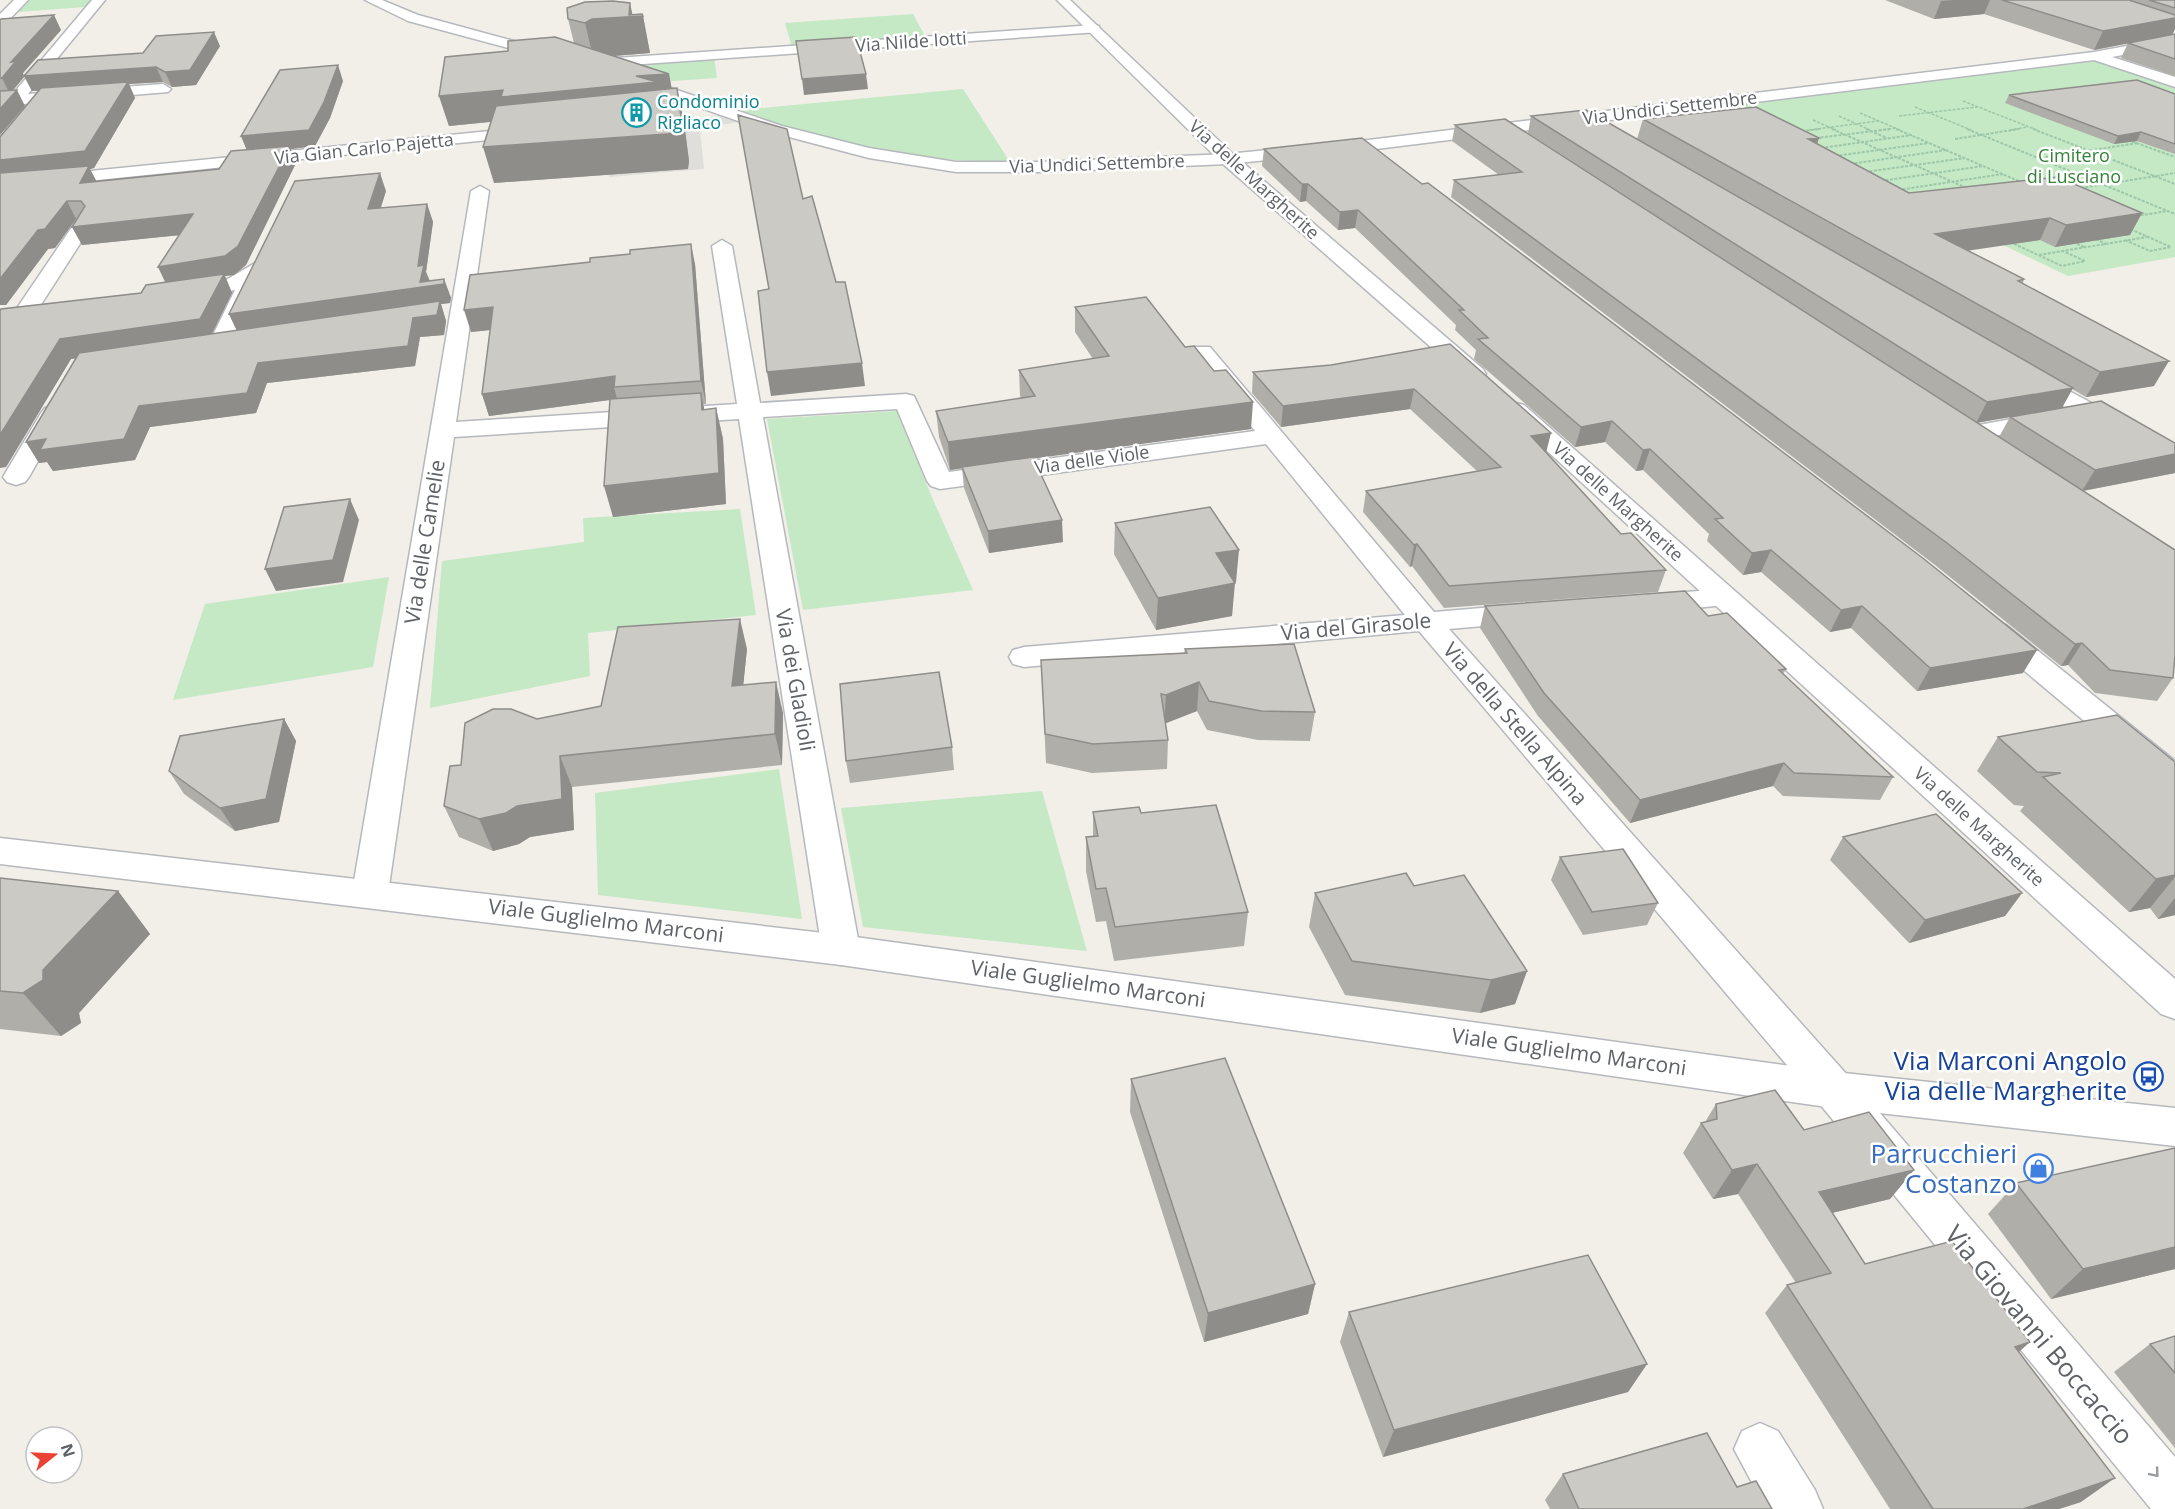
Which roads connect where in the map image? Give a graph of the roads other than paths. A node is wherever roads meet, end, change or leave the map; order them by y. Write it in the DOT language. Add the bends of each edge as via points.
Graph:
graph roads {
  1 [pos="21,0"];
  2 [pos="99,0"];
  3 [pos="371,0"];
  4 [pos="1063,0"];
  5 [pos="0,21"];
  6 [pos="1094,29"];
  7 [pos="2175,41"];
  8 [pos="2094,56"];
  9 [pos="564,59"];
  10 [pos="584,64"];
  11 [pos="2175,82"];
  12 [pos="164,88"];
  13 [pos="18,95"];
  14 [pos="44,98"];
  15 [pos="0,101"];
  16 [pos="729,112"];
  17 [pos="30,115"];
  18 [pos="681,117"];
  19 [pos="1586,119"];
  20 [pos="1505,128"];
  21 [pos="550,130"];
  22 [pos="1617,137"];
  23 [pos="1368,145"];
  24 [pos="1534,148"];
  25 [pos="312,154"];
  26 [pos="1228,159"];
  27 [pos="1396,166"];
  28 [pos="302,174"];
  29 [pos="0,185"];
  30 [pos="480,191"];
  31 [pos="83,225"];
  32 [pos="722,246"];
  33 [pos="267,247"];
  34 [pos="257,267"];
  35 [pos="164,295"];
  36 [pos="47,311"];
  37 [pos="24,314"];
  38 [pos="0,317"];
  39 [pos="242,342"];
  40 [pos="219,345"];
  41 [pos="196,348"];
  42 [pos="1202,352"];
  43 [pos="2008,364"];
  44 [pos="64,396"];
  45 [pos="749,411"];
  46 [pos="1951,420"];
  47 [pos="442,430"];
  48 [pos="1971,433"];
  49 [pos="1272,436"];
  50 [pos="2000,452"];
  51 [pos="16,477"];
  52 [pos="1724,598"];
  53 [pos="1617,606"];
  54 [pos="1557,611"];
  55 [pos="1978,617"];
  56 [pos="1426,621"];
  57 [pos="1024,657"];
  58 [pos="2175,779"];
  59 [pos="0,851"];
  60 [pos="370,893"];
  61 [pos="841,950"];
  62 [pos="2175,1003"];
  63 [pos="1834,1090"];
  64 [pos="2175,1127"];
  65 [pos="1760,1449"];
  66 [pos="2175,1497"];
  67 [pos="1796,1509"];
  1 -- 5 [label="street"];
  2 -- 13 [label="street"];
  3 -- 9 [label="street" via="413,18"];
  4 -- 6 [label="street, Via delle Margherite"];
  6 -- 10 [label="street, Via Nilde Iotti"];
  6 -- 26 [label="street, Via delle Margherite"];
  7 -- 8 [label="street, Via Undici Settembre"];
  8 -- 11 [label="street"];
  8 -- 19 [label="street, Via Undici Settembre"];
  10 -- 16 [label="street, Via Undici Settembre"];
  12 -- 14 [label="street"];
  14 -- 15 [label="street"];
  14 -- 17 [label="street"];
  16 -- 18 [label="street"];
  16 -- 26 [label="street, Via Undici Settembre" via="776,129 869,153 956,167"];
  19 -- 20 [label="street, Via Undici Settembre"];
  19 -- 22 [label="street"];
  20 -- 23 [label="street, Via Undici Settembre"];
  20 -- 24 [label="street"];
  21 -- 25 [label="street, Via Gian Carlo Pajetta"];
  23 -- 26 [label="street, Via Undici Settembre"];
  23 -- 27 [label="street"];
  25 -- 28 [label="street"];
  25 -- 29 [label="street, Via Gian Carlo Pajetta"];
  26 -- 52 [label="street, Via delle Margherite"];
  30 -- 47 [label="street, Via delle Camelie" via="450,312"];
  31 -- 37 [label="street"];
  32 -- 45 [label="street, Via dei Gladioli"];
  33 -- 34 [label="street"];
  34 -- 35 [label="street" via="232,285"];
  34 -- 40 [label="street"];
  36 -- 37 [label="street"];
  37 -- 38 [label="street"];
  39 -- 40 [label="street"];
  40 -- 41 [label="street"];
  42 -- 49 [label="street, Via della Stella Alpina"];
  43 -- 48 [label="street" via="2091,412"];
  44 -- 51 [label="street"];
  45 -- 47 [label="street"];
  45 -- 49 [label="street, Via delle Viole" via="906,401 940,481"];
  45 -- 61 [label="street, Via dei Gladioli"];
  46 -- 48 [label="street"];
  47 -- 60 [label="street, Via delle Camelie"];
  48 -- 50 [label="street"];
  49 -- 56 [label="street, Via della Stella Alpina"];
  52 -- 53 [label="street"];
  52 -- 62 [label="street, Via delle Margherite"];
  54 -- 56 [label="street, Via del Girasole"];
  55 -- 58 [label="street"];
  56 -- 57 [label="street, Via del Girasole"];
  56 -- 63 [label="street, Via della Stella Alpina"];
  59 -- 60 [label="street, Viale Guglielmo Marconi"];
  60 -- 61 [label="street, Viale Guglielmo Marconi"];
  61 -- 63 [label="street, Viale Guglielmo Marconi"];
  63 -- 64 [label="street, Viale Guglielmo Marconi"];
  63 -- 66 [label="street, Via Giovanni Boccaccio, one-way"];
  65 -- 67 [label="street"];
}
